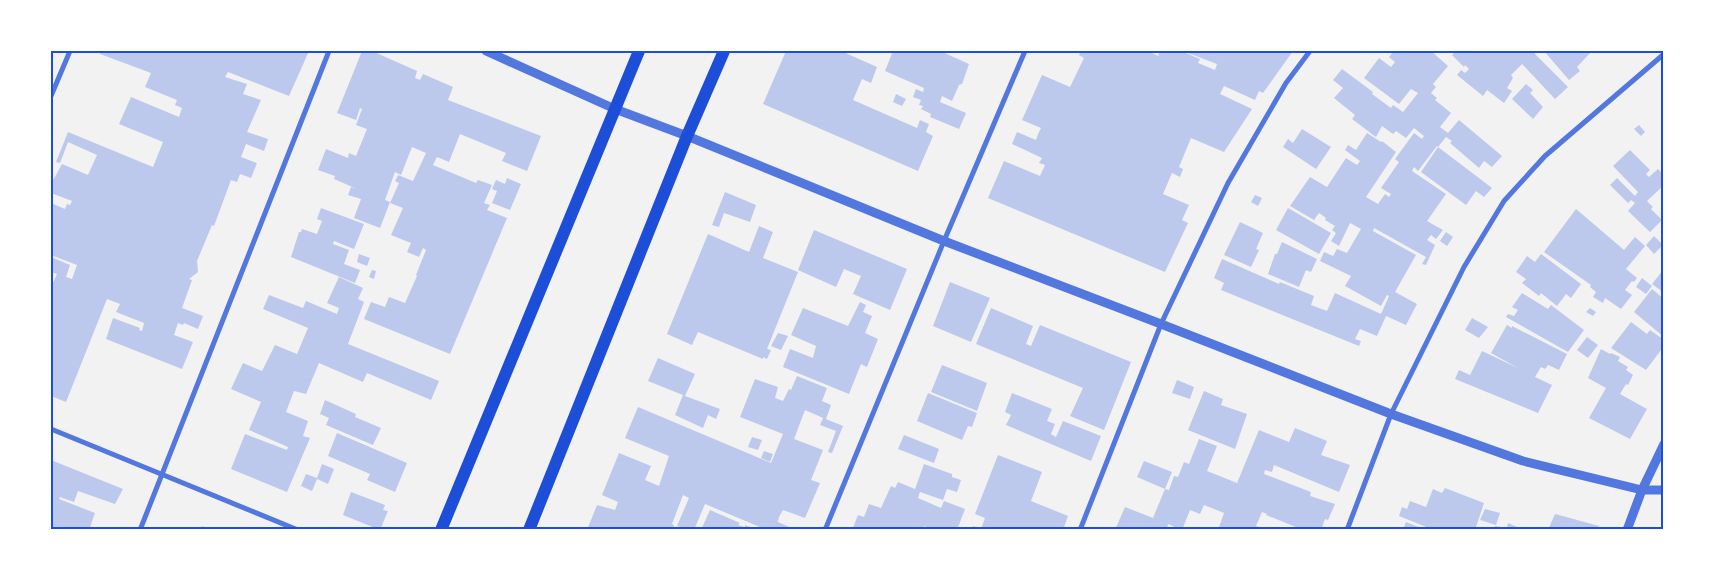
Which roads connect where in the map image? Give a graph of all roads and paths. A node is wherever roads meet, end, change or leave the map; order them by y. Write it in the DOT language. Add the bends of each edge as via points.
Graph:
graph roads {
  1 [pos="70,51"];
  2 [pos="329,51"];
  3 [pos="486,51"];
  4 [pos="639,51"];
  5 [pos="724,51"];
  6 [pos="1025,51"];
  7 [pos="1310,51"];
  8 [pos="1664,54"];
  9 [pos="51,96"];
  10 [pos="615,109"];
  11 [pos="687,136"];
  12 [pos="944,241"];
  13 [pos="1161,324"];
  14 [pos="1391,414"];
  15 [pos="51,429"];
  16 [pos="1664,444"];
  17 [pos="162,474"];
  18 [pos="1642,490"];
  19 [pos="1664,490"];
  20 [pos="140,530"];
  21 [pos="298,530"];
  22 [pos="441,530"];
  23 [pos="529,530"];
  24 [pos="825,530"];
  25 [pos="1080,530"];
  26 [pos="1346,530"];
  27 [pos="1627,530"];
  1 -- 9 [label="street"];
  2 -- 17 [label="street"];
  3 -- 10 [label="street"];
  4 -- 10 [label="main road"];
  5 -- 11 [label="main road"];
  6 -- 12 [label="street"];
  7 -- 13 [label="street" via="1286,83 1228,183"];
  8 -- 14 [label="street" via="1545,156 1504,201 1464,267"];
  10 -- 11 [label="street"];
  10 -- 22 [label="main road"];
  11 -- 12 [label="street"];
  11 -- 23 [label="main road"];
  12 -- 13 [label="street"];
  12 -- 24 [label="street"];
  13 -- 14 [label="street"];
  13 -- 25 [label="street"];
  14 -- 18 [label="street" via="1523,461"];
  14 -- 26 [label="street"];
  15 -- 17 [label="street"];
  16 -- 18 [label="street"];
  17 -- 20 [label="street"];
  17 -- 21 [label="street"];
  18 -- 19 [label="street"];
  18 -- 27 [label="street"];
}
